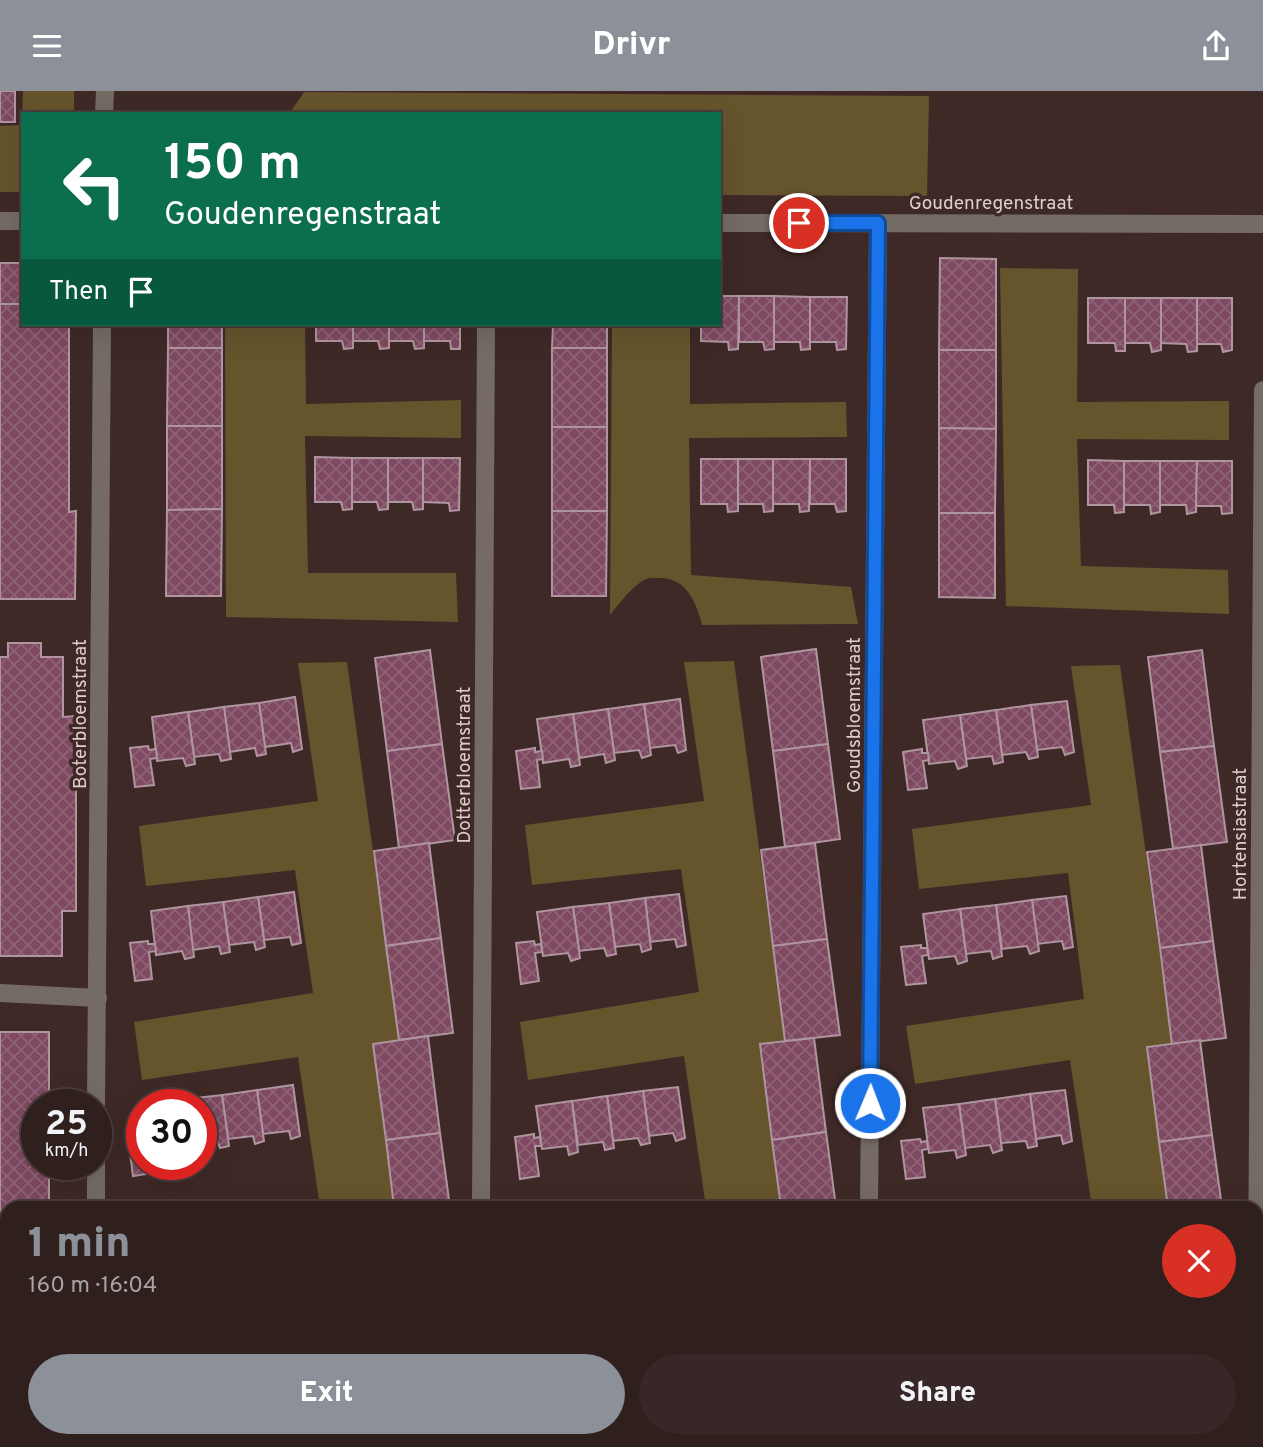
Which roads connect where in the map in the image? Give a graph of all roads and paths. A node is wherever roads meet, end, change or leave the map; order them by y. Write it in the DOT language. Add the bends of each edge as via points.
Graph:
graph roads {
  1 [pos="105,91"];
  2 [pos="104,112"];
  3 [pos="0,221"];
  4 [pos="21,221"];
  5 [pos="721,223"];
  6 [pos="878,223"];
  7 [pos="1263,224"];
  8 [pos="102,326"];
  9 [pos="486,326"];
  10 [pos="1263,390"];
  11 [pos="0,993"];
  12 [pos="98,999"];
  13 [pos="96,1089"];
  14 [pos="96,1180"];
  15 [pos="96,1201"];
  16 [pos="481,1201"];
  17 [pos="869,1201"];
  18 [pos="1257,1201"];
  1 -- 2 [label="street"];
  3 -- 4 [label="street"];
  5 -- 6 [label="street, Goudenregenstraat"];
  6 -- 7 [label="street, Goudenregenstraat"];
  6 -- 17 [label="street, Goudsbloemstraat"];
  8 -- 12 [label="street, Boterbloemstraat"];
  9 -- 16 [label="street, Dotterbloemstraat"];
  10 -- 18 [label="street, Hortensiastraat"];
  11 -- 12 [label="street"];
  12 -- 13 [label="street, Boterbloemstraat"];
  14 -- 15 [label="street"];
}
